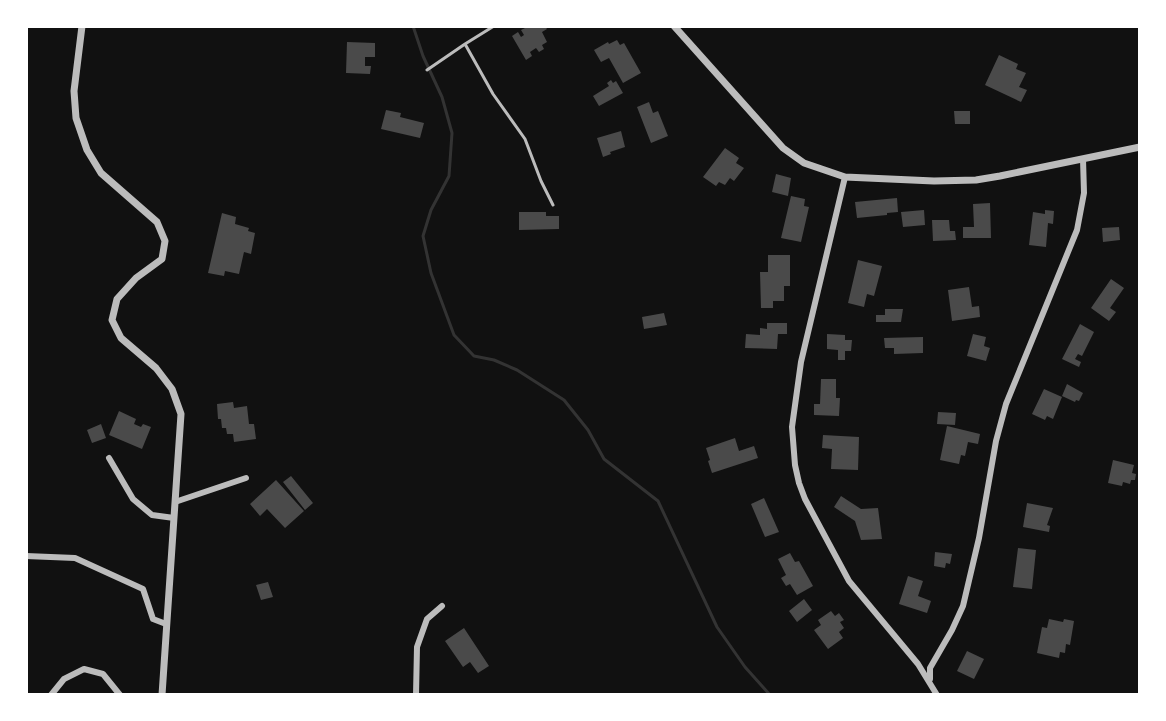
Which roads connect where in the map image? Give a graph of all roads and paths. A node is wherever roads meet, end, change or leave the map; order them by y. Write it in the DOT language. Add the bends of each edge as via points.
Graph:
graph roads {
  1 [pos="82,26"];
  2 [pos="494,26"];
  3 [pos="674,26"];
  4 [pos="465,44"];
  5 [pos="427,70"];
  6 [pos="1140,147"];
  7 [pos="1083,159"];
  8 [pos="845,177"];
  9 [pos="553,205"];
  10 [pos="109,458"];
  11 [pos="246,478"];
  12 [pos="175,502"];
  13 [pos="174,518"];
  14 [pos="26,556"];
  15 [pos="442,606"];
  16 [pos="166,624"];
  17 [pos="930,683"];
  18 [pos="51,695"];
  19 [pos="120,695"];
  20 [pos="162,695"];
  21 [pos="416,695"];
  22 [pos="937,695"];
  1 -- 12 [label="street" via="74,91 87,150 101,173 157,222 165,241 162,259 117,299 112,320 121,338 172,389 181,414"];
  2 -- 4 [label="lane"];
  3 -- 8 [label="street" via="783,148 804,163"];
  4 -- 5 [label="lane"];
  4 -- 9 [label="lane" via="525,139"];
  6 -- 7 [label="street"];
  7 -- 8 [label="street" via="964,181"];
  7 -- 17 [label="street" via="1077,230 1006,404 963,606 930,668"];
  8 -- 17 [label="street" via="801,362 792,427 795,465 805,499 849,581"];
  10 -- 13 [label="street" via="133,499 152,515"];
  11 -- 12 [label="street"];
  12 -- 13 [label="street"];
  13 -- 16 [label="street"];
  14 -- 16 [label="street" via="75,558 143,589 153,619"];
  15 -- 21 [label="street" via="427,619 417,647"];
  16 -- 20 [label="street"];
  17 -- 22 [label="street"];
  18 -- 19 [label="street" via="64,679 84,669 103,674"];
}
